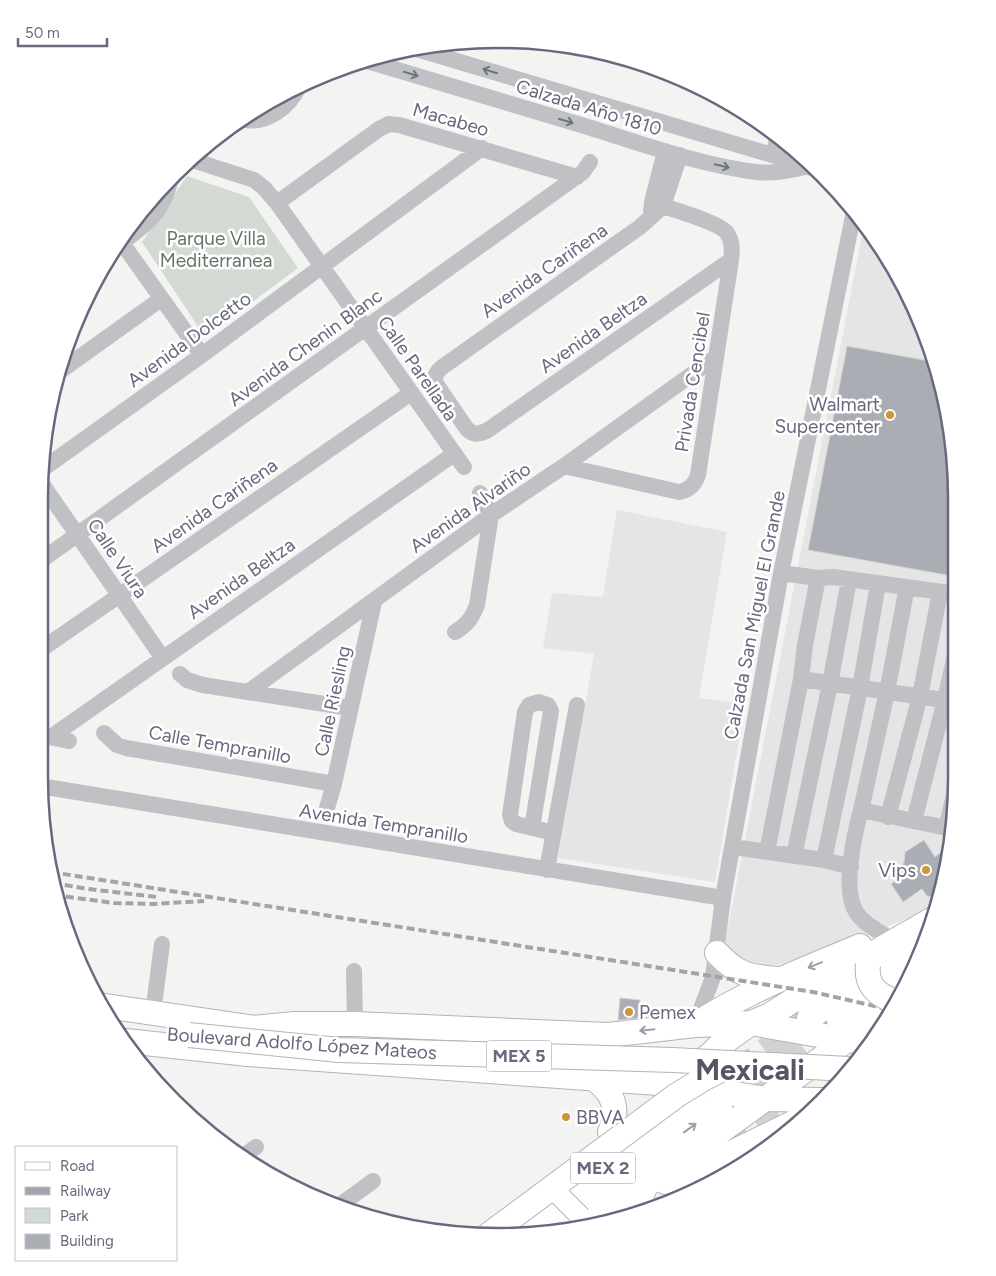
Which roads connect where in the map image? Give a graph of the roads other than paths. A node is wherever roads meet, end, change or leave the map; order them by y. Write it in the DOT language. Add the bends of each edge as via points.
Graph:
graph roads {
  1 [pos="429,53"];
  2 [pos="377,64"];
  3 [pos="293,97"];
  4 [pos="252,120"];
  5 [pos="776,144"];
  6 [pos="482,148"];
  7 [pos="673,153"];
  8 [pos="772,155"];
  9 [pos="198,162"];
  10 [pos="590,162"];
  11 [pos="803,166"];
  12 [pos="807,170"];
  13 [pos="577,177"];
  14 [pos="167,192"];
  15 [pos="277,203"];
  16 [pos="655,208"];
  17 [pos="852,220"];
  18 [pos="136,231"];
  19 [pos="124,247"];
  20 [pos="731,260"];
  21 [pos="321,267"];
  22 [pos="161,300"];
  23 [pos="366,328"];
  24 [pos="202,355"];
  25 [pos="716,357"];
  26 [pos="67,366"];
  27 [pos="412,393"];
  28 [pos="476,434"];
  29 [pos="454,454"];
  30 [pos="48,465"];
  31 [pos="564,466"];
  32 [pos="464,467"];
  33 [pos="480,492"];
  34 [pos="48,493"];
  35 [pos="491,515"];
  36 [pos="78,534"];
  37 [pos="48,556"];
  38 [pos="781,573"];
  39 [pos="818,578"];
  40 [pos="848,580"];
  41 [pos="878,584"];
  42 [pos="907,588"];
  43 [pos="940,592"];
  44 [pos="948,593"];
  45 [pos="119,595"];
  46 [pos="374,602"];
  47 [pos="455,632"];
  48 [pos="48,645"];
  49 [pos="162,657"];
  50 [pos="180,674"];
  51 [pos="801,679"];
  52 [pos="830,684"];
  53 [pos="860,688"];
  54 [pos="248,692"];
  55 [pos="887,692"];
  56 [pos="920,696"];
  57 [pos="948,701"];
  58 [pos="577,705"];
  59 [pos="350,708"];
  60 [pos="948,711"];
  61 [pos="104,733"];
  62 [pos="48,734"];
  63 [pos="48,737"];
  64 [pos="68,741"];
  65 [pos="334,784"];
  66 [pos="48,787"];
  67 [pos="327,808"];
  68 [pos="860,810"];
  69 [pos="888,817"];
  70 [pos="914,821"];
  71 [pos="946,827"];
  72 [pos="532,828"];
  73 [pos="554,833"];
  74 [pos="732,847"];
  75 [pos="767,852"];
  76 [pos="794,856"];
  77 [pos="824,860"];
  78 [pos="851,867"];
  79 [pos="547,870"];
  80 [pos="723,898"];
  81 [pos="922,931"];
  82 [pos="921,934"];
  83 [pos="162,944"];
  84 [pos="875,951"];
  85 [pos="717,953"];
  86 [pos="354,971"];
  87 [pos="780,979"];
  88 [pos="893,993"];
  89 [pos="889,1001"];
  90 [pos="110,1007"];
  91 [pos="883,1011"];
  92 [pos="153,1014"];
  93 [pos="752,1023"];
  94 [pos="355,1024"];
  95 [pos="804,1024"];
  96 [pos="695,1025"];
  97 [pos="123,1028"];
  98 [pos="253,1028"];
  99 [pos="849,1039"];
  100 [pos="133,1041"];
  101 [pos="863,1041"];
  102 [pos="759,1052"];
  103 [pos="711,1054"];
  104 [pos="843,1068"];
  105 [pos="804,1071"];
  106 [pos="591,1077"];
  107 [pos="672,1084"];
  108 [pos="766,1099"];
  109 [pos="726,1100"];
  110 [pos="814,1100"];
  111 [pos="694,1103"];
  112 [pos="779,1130"];
  113 [pos="610,1132"];
  114 [pos="676,1151"];
  115 [pos="643,1175"];
  116 [pos="372,1180"];
  117 [pos="548,1184"];
  118 [pos="344,1202"];
  119 [pos="642,1205"];
  120 [pos="596,1218"];
  121 [pos="588,1219"];
  122 [pos="562,1224"];
  123 [pos="483,1228"];
  124 [pos="498,1228"];
  125 [pos="522,1228"];
  8 -- 1 [label="street, Calzada Año 1810, one-way"];
  2 -- 7 [label="street, Calzada Año 1810, one-way"];
  3 -- 4 [label="street" via="270,116"];
  5 -- 8 [label="street"];
  6 -- 13 [label="street, Macabeo"];
  6 -- 15 [label="street, Macabeo" via="389,124"];
  6 -- 21 [label="street, Avenida Dolcetto"];
  7 -- 12 [label="street, Calzada Año 1810, one-way" via="757,172"];
  7 -- 16 [label="street"];
  8 -- 11 [label="street, Calzada Año 1810"];
  9 -- 15 [label="street, Calle Parellada" via="254,180"];
  10 -- 13 [label="street, Avenida Chenin Blanc"];
  13 -- 23 [label="street, Avenida Chenin Blanc"];
  14 -- 18 [label="street" via="152,218"];
  15 -- 21 [label="street, Calle Parellada"];
  16 -- 20 [label="street, Privada Cencibel" via="724,230 732,245"];
  16 -- 28 [label="street, Avenida Cariñena" via="620,241 436,373 436,384 467,430"];
  17 -- 38 [label="street, Calzada San Miguel El Grande"];
  19 -- 22 [label="street"];
  20 -- 25 [label="street, Privada Cencibel"];
  20 -- 28 [label="street, Avenida Beltza" via="488,430"];
  21 -- 23 [label="street, Calle Parellada"];
  21 -- 24 [label="street, Avenida Dolcetto"];
  22 -- 24 [label="street"];
  22 -- 26 [label="street"];
  23 -- 27 [label="street, Calle Parellada"];
  23 -- 36 [label="street, Avenida Chenin Blanc"];
  24 -- 30 [label="street, Avenida Dolcetto"];
  25 -- 31 [label="street, Avenida Alvariño"];
  25 -- 31 [label="street, Privada Cencibel" via="698,475 690,488 671,491"];
  27 -- 29 [label="street, Calle Parellada"];
  27 -- 45 [label="street, Avenida Cariñena"];
  29 -- 32 [label="street, Calle Parellada"];
  29 -- 49 [label="street, Avenida Beltza"];
  31 -- 35 [label="street, Avenida Alvariño"];
  33 -- 35 [label="street"];
  34 -- 36 [label="street, Calle Viura"];
  35 -- 46 [label="street, Avenida Alvariño"];
  35 -- 47 [label="street" via="477,605 468,623"];
  36 -- 37 [label="street, Avenida Chenin Blanc"];
  36 -- 45 [label="street, Calle Viura"];
  38 -- 39 [label="street"];
  38 -- 74 [label="street, Calzada San Miguel El Grande"];
  39 -- 40 [label="street"];
  39 -- 51 [label="street"];
  40 -- 41 [label="street"];
  40 -- 52 [label="street"];
  41 -- 42 [label="street"];
  41 -- 53 [label="street"];
  42 -- 43 [label="street"];
  42 -- 55 [label="street"];
  43 -- 44 [label="street"];
  43 -- 56 [label="street"];
  45 -- 48 [label="street, Avenida Cariñena"];
  45 -- 49 [label="street, Calle Viura"];
  46 -- 54 [label="street, Avenida Alvariño"];
  46 -- 59 [label="street, Calle Riesling"];
  49 -- 62 [label="street, Avenida Beltza"];
  50 -- 54 [label="street" via="203,686"];
  51 -- 52 [label="street"];
  51 -- 75 [label="street"];
  52 -- 53 [label="street"];
  52 -- 76 [label="street"];
  53 -- 55 [label="street"];
  53 -- 77 [label="street"];
  54 -- 59 [label="street"];
  55 -- 56 [label="street"];
  55 -- 68 [label="street"];
  56 -- 57 [label="street"];
  56 -- 69 [label="street"];
  58 -- 73 [label="street"];
  59 -- 65 [label="street, Calle Riesling"];
  60 -- 70 [label="street"];
  61 -- 65 [label="street, Calle Tempranillo" via="116,745 126,748"];
  63 -- 64 [label="street"];
  65 -- 67 [label="street, Calle Riesling"];
  66 -- 79 [label="street, Avenida Tempranillo"];
  68 -- 69 [label="street"];
  68 -- 78 [label="street"];
  69 -- 70 [label="street"];
  70 -- 71 [label="street"];
  72 -- 72 [label="street" via="551,711 548,705 539,702 533,702 526,708 510,806 512,821"];
  72 -- 73 [label="street"];
  73 -- 79 [label="street"];
  74 -- 75 [label="street"];
  74 -- 80 [label="street, Calzada San Miguel El Grande"];
  75 -- 76 [label="street"];
  76 -- 77 [label="street"];
  77 -- 78 [label="street"];
  78 -- 84 [label="street" via="851,902 855,912 868,925"];
  79 -- 80 [label="street, Avenida Tempranillo"];
  80 -- 85 [label="street, Calzada San Miguel El Grande"];
  81 -- 84 [label="highway"];
  82 -- 95 [label="highway"];
  83 -- 92 [label="street"];
  84 -- 87 [label="highway, one-way"];
  84 -- 89 [label="highway, bridge" via="867,973 871,986"];
  84 -- 93 [label="highway"];
  85 -- 87 [label="highway" via="729,966 748,975"];
  85 -- 96 [label="street, Calzada San Miguel El Grande" via="713,977"];
  86 -- 94 [label="street"];
  87 -- 96 [label="highway" via="722,1007"];
  88 -- 99 [label="highway"];
  90 -- 92 [label="highway, Boulevard Adolfo López Mateos / MEX 5"];
  91 -- 99 [label="highway"];
  92 -- 98 [label="highway, Boulevard Adolfo López Mateos / MEX 5"];
  93 -- 95 [label="highway"];
  93 -- 96 [label="highway"];
  93 -- 103 [label="highway"];
  96 -- 94 [label="highway, one-way" via="608,1035"];
  94 -- 98 [label="highway"];
  95 -- 99 [label="highway"];
  95 -- 105 [label="highway" via="809,1062"];
  97 -- 104 [label="highway, Boulevard Adolfo López Mateos / MEX 5, bridge" via="339,1050"];
  98 -- 102 [label="highway, Boulevard Adolfo López Mateos / MEX 5" via="383,1037"];
  99 -- 101 [label="highway"];
  99 -- 102 [label="highway, Boulevard Adolfo López Mateos / MEX 5"];
  99 -- 105 [label="highway"];
  100 -- 106 [label="highway" via="248,1054"];
  102 -- 124 [label="highway, bridge" via="722,1068 677,1095"];
  103 -- 107 [label="highway"];
  103 -- 109 [label="highway" via="710,1073"];
  105 -- 108 [label="highway"];
  106 -- 107 [label="highway"];
  106 -- 113 [label="highway" via="602,1084 612,1101 615,1116"];
  107 -- 109 [label="highway"];
  107 -- 113 [label="highway"];
  108 -- 109 [label="highway"];
  108 -- 110 [label="highway"];
  108 -- 115 [label="highway"];
  115 -- 109 [label="highway, MEX 2, one-way"];
  111 -- 125 [label="highway, MEX 2"];
  112 -- 115 [label="highway" via="667,1181"];
  113 -- 117 [label="highway"];
  114 -- 115 [label="highway"];
  115 -- 119 [label="highway"];
  115 -- 120 [label="main road"];
  115 -- 122 [label="highway, MEX 2"];
  116 -- 118 [label="street"];
  117 -- 121 [label="main road, bridge"];
  117 -- 123 [label="highway"];
}
